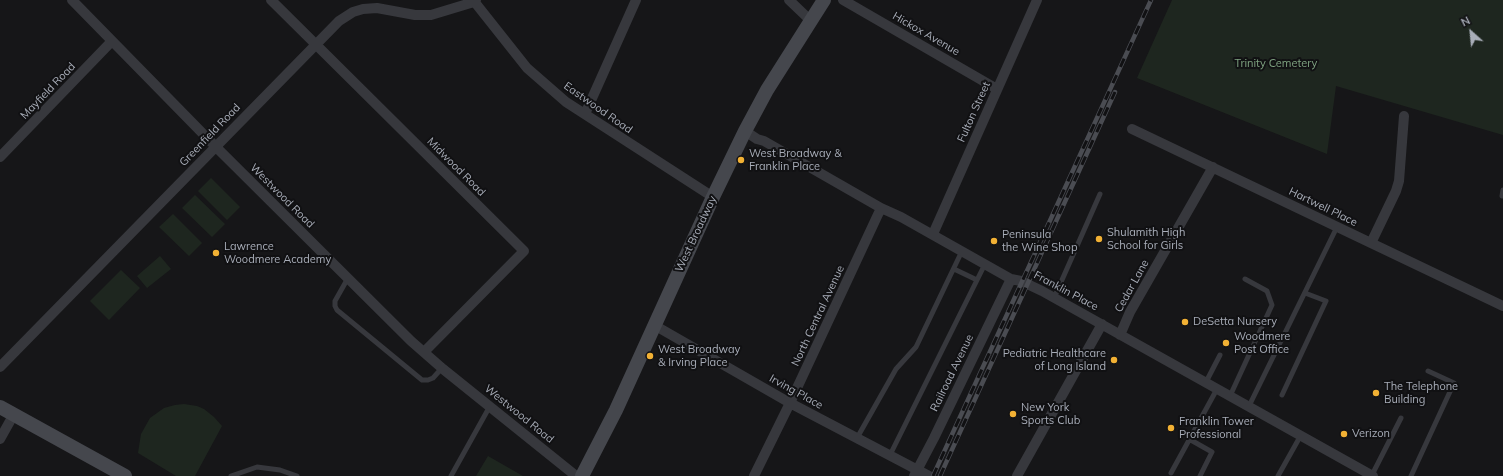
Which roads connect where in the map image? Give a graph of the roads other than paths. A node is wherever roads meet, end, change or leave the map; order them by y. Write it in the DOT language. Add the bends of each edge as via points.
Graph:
graph roads {
  1 [pos="72,0"];
  2 [pos="270,0"];
  3 [pos="636,0"];
  4 [pos="789,0"];
  5 [pos="824,0"];
  6 [pos="843,0"];
  7 [pos="1037,0"];
  8 [pos="474,1"];
  9 [pos="811,21"];
  10 [pos="112,41"];
  11 [pos="315,45"];
  12 [pos="997,89"];
  13 [pos="585,114"];
  14 [pos="1404,116"];
  15 [pos="1132,128"];
  16 [pos="745,131"];
  17 [pos="215,146"];
  18 [pos="0,157"];
  19 [pos="1213,167"];
  20 [pos="1503,190"];
  21 [pos="1100,194"];
  22 [pos="1503,196"];
  23 [pos="712,197"];
  24 [pos="882,208"];
  25 [pos="1337,227"];
  26 [pos="933,234"];
  27 [pos="1371,244"];
  28 [pos="962,251"];
  29 [pos="985,264"];
  30 [pos="954,269"];
  31 [pos="348,278"];
  32 [pos="1011,279"];
  33 [pos="1245,279"];
  34 [pos="977,280"];
  35 [pos="1305,293"];
  36 [pos="1054,298"];
  37 [pos="1503,306"];
  38 [pos="1102,324"];
  39 [pos="654,325"];
  40 [pos="1120,335"];
  41 [pos="424,351"];
  42 [pos="1220,356"];
  43 [pos="0,367"];
  44 [pos="442,368"];
  45 [pos="1428,372"];
  46 [pos="1206,382"];
  47 [pos="1217,389"];
  48 [pos="1282,395"];
  49 [pos="1230,396"];
  50 [pos="790,403"];
  51 [pos="490,406"];
  52 [pos="1249,406"];
  53 [pos="0,407"];
  54 [pos="14,414"];
  55 [pos="1402,418"];
  56 [pos="1301,435"];
  57 [pos="857,438"];
  58 [pos="0,440"];
  59 [pos="1190,440"];
  60 [pos="890,455"];
  61 [pos="915,473"];
  62 [pos="119,474"];
  63 [pos="1171,474"];
  64 [pos="231,476"];
  65 [pos="297,476"];
  66 [pos="451,476"];
  67 [pos="576,476"];
  68 [pos="582,476"];
  69 [pos="754,476"];
  70 [pos="929,476"];
  71 [pos="1017,476"];
  72 [pos="1200,476"];
  73 [pos="1278,476"];
  74 [pos="1373,476"];
  75 [pos="1411,476"];
  1 -- 10 [label="street, Westwood Road"];
  2 -- 11 [label="street, Midwood Road"];
  3 -- 13 [label="street"];
  4 -- 9 [label="street"];
  5 -- 9 [label="main road, West Broadway"];
  6 -- 12 [label="street, Hickox Avenue"];
  7 -- 12 [label="street, Fulton Street"];
  8 -- 11 [label="street, Greenfield Road" via="431,15 415,15 377,8 363,9 339,21"];
  8 -- 13 [label="street, Eastwood Road" via="527,68 566,102"];
  9 -- 16 [label="main road, West Broadway"];
  10 -- 17 [label="street, Westwood Road"];
  10 -- 18 [label="street, Mayfield Road"];
  11 -- 17 [label="street, Greenfield Road"];
  11 -- 41 [label="street, Midwood Road" via="524,251"];
  12 -- 26 [label="street, Fulton Street"];
  13 -- 23 [label="street, Eastwood Road"];
  14 -- 27 [label="street" via="1399,181"];
  15 -- 19 [label="street, Hartwell Place"];
  16 -- 23 [label="main road, West Broadway"];
  16 -- 24 [label="street, Franklin Place"];
  17 -- 31 [label="street, Westwood Road"];
  17 -- 43 [label="street, Greenfield Road"];
  19 -- 25 [label="street, Hartwell Place"];
  19 -- 40 [label="street, Cedar Lane" via="1130,312"];
  20 -- 22 [label="lane"];
  21 -- 36 [label="lane"];
  23 -- 39 [label="main road, West Broadway"];
  24 -- 26 [label="street, Franklin Place"];
  24 -- 50 [label="street, North Central Avenue"];
  25 -- 27 [label="street, Hartwell Place"];
  25 -- 35 [label="lane"];
  26 -- 28 [label="street, Franklin Place"];
  27 -- 37 [label="street, Hartwell Place"];
  28 -- 29 [label="street, Franklin Place"];
  28 -- 30 [label="lane"];
  29 -- 32 [label="street, Franklin Place"];
  29 -- 34 [label="lane"];
  30 -- 34 [label="lane"];
  30 -- 57 [label="lane" via="916,347 896,369"];
  31 -- 41 [label="street, Westwood Road"];
  31 -- 44 [label="lane" via="335,300 337,310 422,380 433,378"];
  32 -- 36 [label="street, Franklin Place" via="1021,281"];
  32 -- 61 [label="street, Railroad Avenue"];
  33 -- 49 [label="lane" via="1267,291 1272,305"];
  34 -- 60 [label="lane"];
  35 -- 48 [label="lane" via="1326,301"];
  35 -- 52 [label="lane"];
  36 -- 38 [label="street, Franklin Place"];
  38 -- 40 [label="street, Franklin Place"];
  38 -- 71 [label="street"];
  39 -- 50 [label="street, Irving Place"];
  39 -- 68 [label="main road, West Broadway" via="616,410"];
  40 -- 46 [label="street, Franklin Place"];
  41 -- 44 [label="street, Westwood Road"];
  42 -- 46 [label="lane"];
  44 -- 51 [label="street, Westwood Road"];
  45 -- 75 [label="lane" via="1454,383"];
  46 -- 47 [label="street, Franklin Place"];
  47 -- 49 [label="street, Franklin Place"];
  47 -- 59 [label="lane"];
  49 -- 52 [label="street, Franklin Place"];
  50 -- 57 [label="street, Irving Place"];
  50 -- 69 [label="street, North Central Avenue"];
  51 -- 66 [label="lane"];
  51 -- 67 [label="street, Westwood Road"];
  52 -- 56 [label="street, Franklin Place"];
  53 -- 54 [label="main road"];
  54 -- 58 [label="street"];
  54 -- 62 [label="main road"];
  55 -- 74 [label="lane"];
  56 -- 73 [label="lane"];
  56 -- 74 [label="street, Franklin Place"];
  57 -- 60 [label="street, Irving Place"];
  59 -- 63 [label="lane"];
  59 -- 72 [label="lane" via="1212,452"];
  60 -- 61 [label="street, Irving Place"];
  61 -- 70 [label="street, Irving Place"];
  64 -- 65 [label="lane" via="257,467 280,470"];
}
